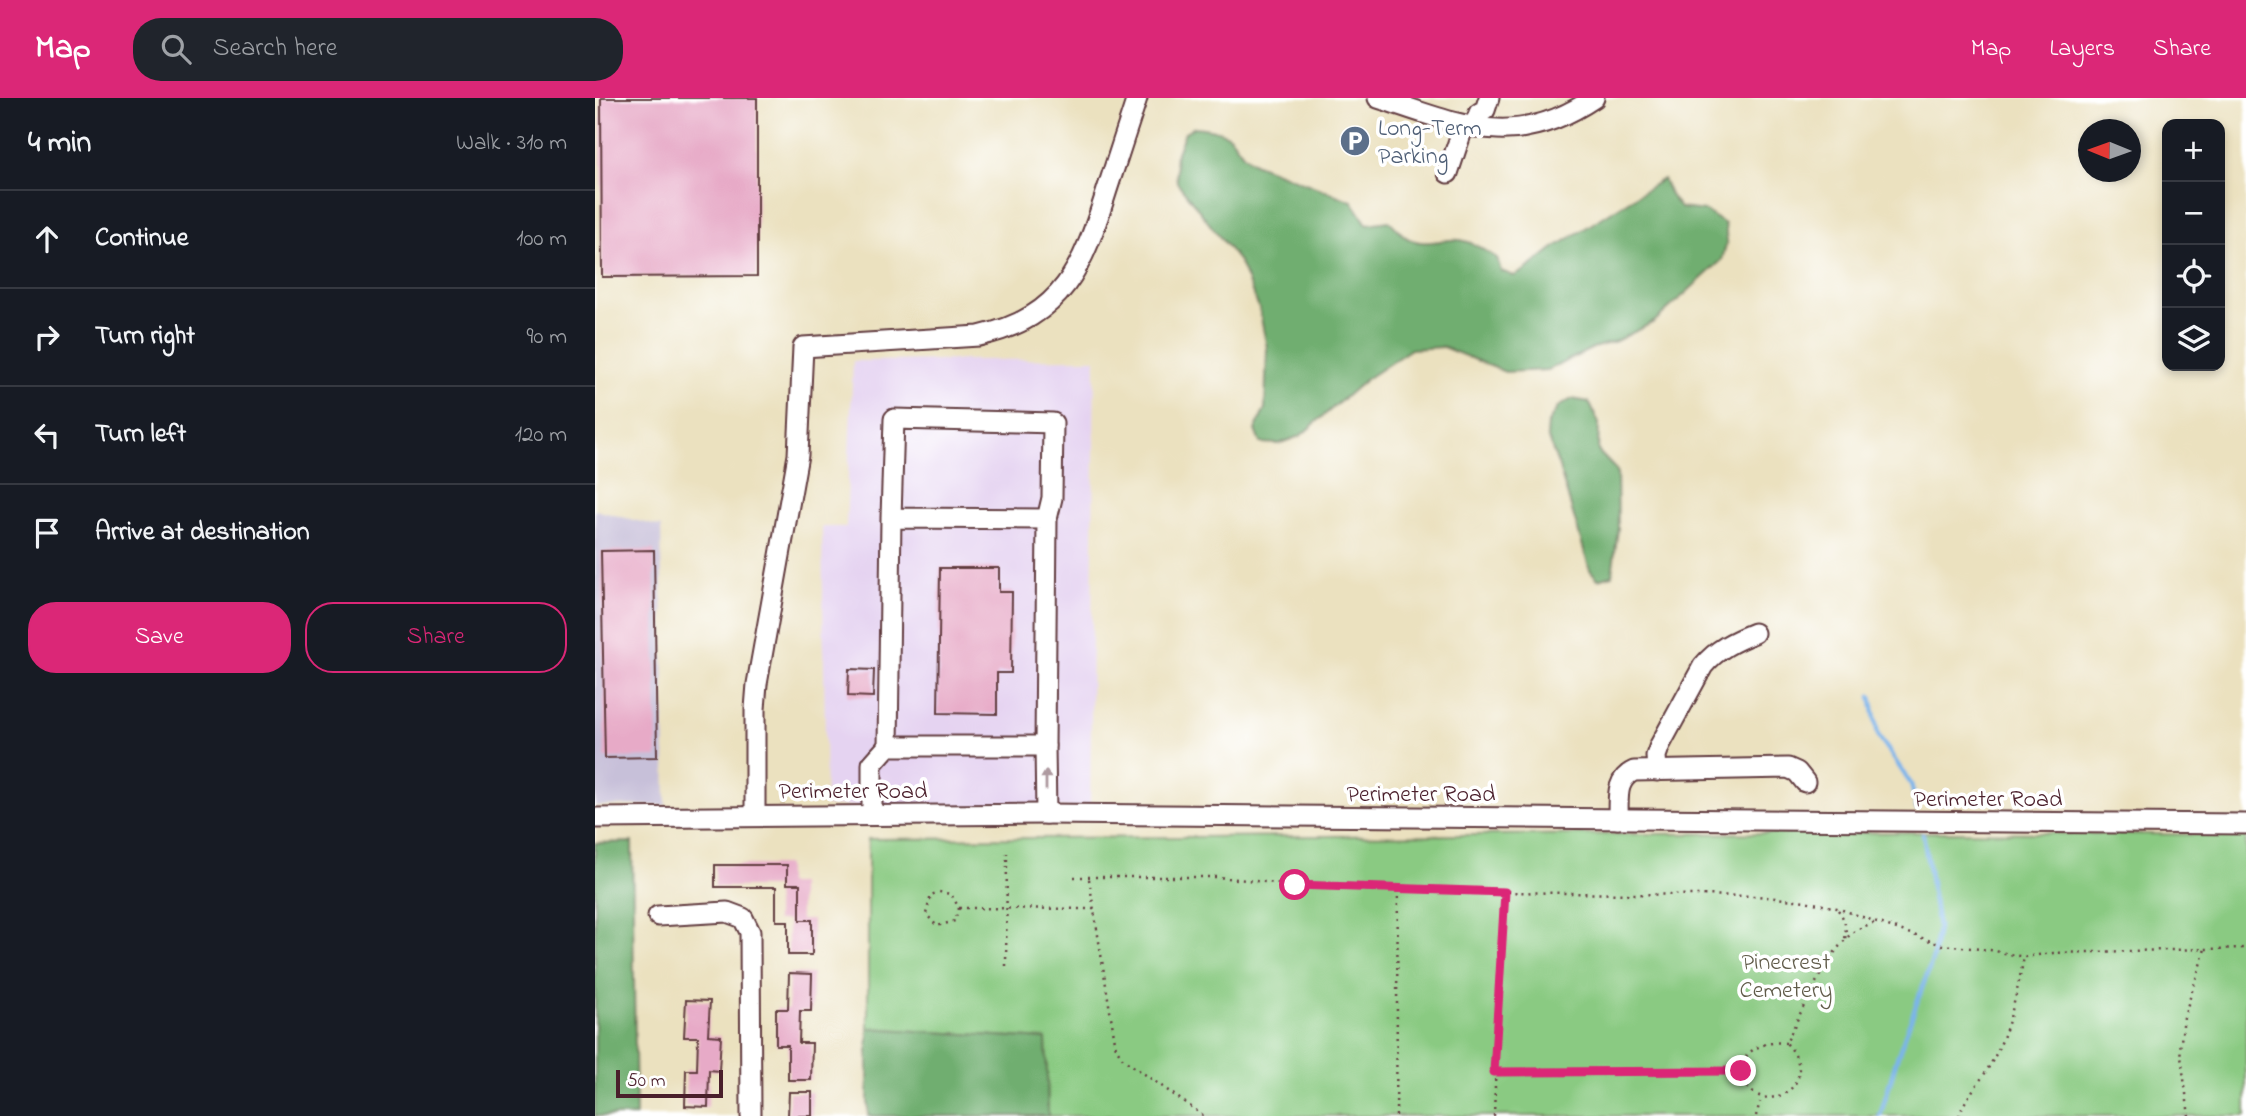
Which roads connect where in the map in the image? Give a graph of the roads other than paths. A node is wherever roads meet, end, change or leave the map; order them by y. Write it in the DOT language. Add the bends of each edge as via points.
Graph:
graph roads {
  1 [pos="1137,98"];
  2 [pos="1378,98"];
  3 [pos="1594,98"];
  4 [pos="1477,112"];
  5 [pos="1448,173"];
  6 [pos="891,518"];
  7 [pos="1047,519"];
  8 [pos="1754,633"];
  9 [pos="888,746"];
  10 [pos="1045,746"];
  11 [pos="1657,771"];
  12 [pos="1805,782"];
  13 [pos="872,814"];
  14 [pos="1046,814"];
  15 [pos="755,815"];
  16 [pos="595,817"];
  17 [pos="1618,819"];
  18 [pos="2246,824"];
  19 [pos="658,916"];
  20 [pos="751,1116"];
  1 -- 15 [label="street" via="1081,264 1061,293 1042,309 1002,331 979,337 803,347 798,456 757,684"];
  2 -- 4 [label="street"];
  3 -- 4 [label="street" via="1563,117 1532,127 1505,130"];
  4 -- 5 [label="street"];
  6 -- 7 [label="street"];
  6 -- 7 [label="street" via="894,419 1053,423 1052,498"];
  6 -- 9 [label="street"];
  7 -- 10 [label="street"];
  8 -- 11 [label="street" via="1727,645 1703,666 1660,745"];
  9 -- 10 [label="street"];
  9 -- 13 [label="street" via="872,764"];
  14 -- 10 [label="street, one-way"];
  11 -- 12 [label="street" via="1788,768"];
  11 -- 17 [label="street" via="1634,771 1620,782"];
  13 -- 14 [label="street, Perimeter Road"];
  13 -- 15 [label="street, Perimeter Road"];
  14 -- 17 [label="street, Perimeter Road"];
  15 -- 16 [label="street, Perimeter Road"];
  17 -- 18 [label="street, Perimeter Road"];
  19 -- 20 [label="street" via="727,912 743,918 750,932"];
}
